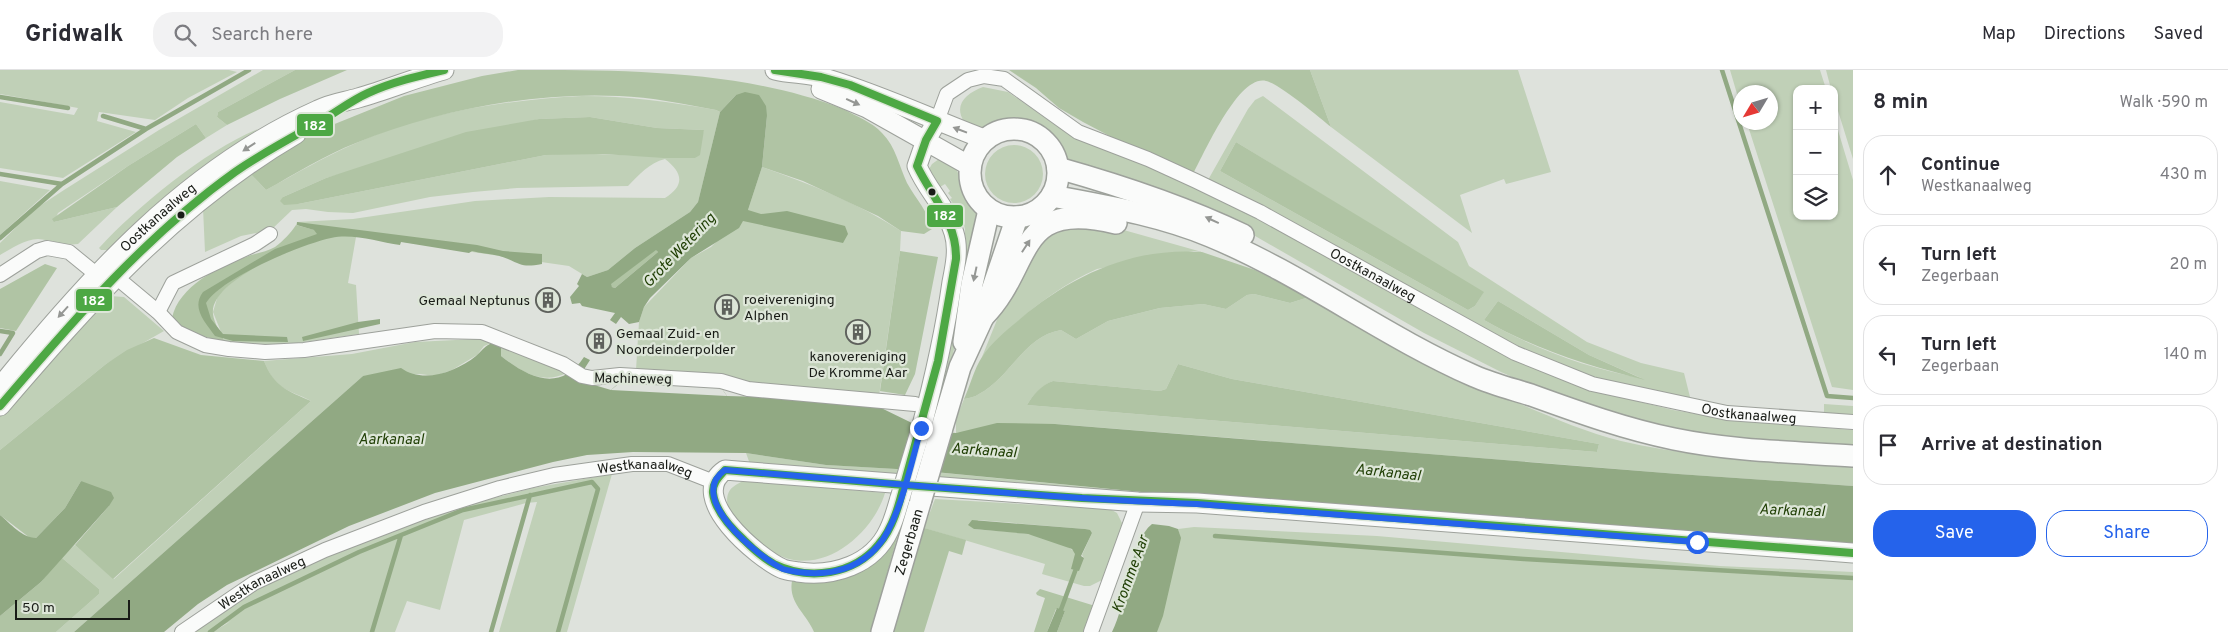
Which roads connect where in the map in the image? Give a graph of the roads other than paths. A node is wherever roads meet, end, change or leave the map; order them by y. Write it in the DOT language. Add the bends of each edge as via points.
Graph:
graph roads {
  1 [pos="444,70"];
  2 [pos="784,72"];
  3 [pos="357,98"];
  4 [pos="936,121"];
  5 [pos="984,139"];
  6 [pos="926,140"];
  7 [pos="970,166"];
  8 [pos="1058,168"];
  9 [pos="1052,196"];
  10 [pos="989,210"];
  11 [pos="1017,217"];
  12 [pos="270,234"];
  13 [pos="96,274"];
  14 [pos="0,275"];
  15 [pos="116,277"];
  16 [pos="1295,278"];
  17 [pos="158,312"];
  18 [pos="982,317"];
  19 [pos="960,367"];
  20 [pos="0,387"];
  21 [pos="1531,395"];
  22 [pos="915,404"];
  23 [pos="0,406"];
  24 [pos="1853,422"];
  25 [pos="931,430"];
  26 [pos="1853,456"];
  27 [pos="714,482"];
  28 [pos="911,498"];
  29 [pos="1138,502"];
  30 [pos="1853,553"];
  31 [pos="182,632"];
  32 [pos="882,632"];
  33 [pos="1091,632"];
  1 -- 3 [label="street, Oostkanaalweg"];
  2 -- 4 [label="street" via="822,77 866,91"];
  2 -- 6 [label="street, one-way" via="867,108"];
  3 -- 13 [label="street, Oostkanaalweg, one-way" via="341,100 310,113 228,161 183,194"];
  3 -- 15 [label="street, Oostkanaalweg" via="234,173 181,215"];
  5 -- 4 [label="street, one-way"];
  4 -- 6 [label="street, Oostkanaalweg"];
  4 -- 24 [label="street, Oostkanaalweg" via="947,94 968,80 984,76 1004,79 1078,132 1148,159 1260,212 1515,353 1592,384 1727,413"];
  5 -- 7 [label="main road"];
  5 -- 8 [label="main road" via="1003,130 1030,131 1051,149"];
  6 -- 7 [label="street"];
  6 -- 25 [label="street, Zegerbaan" via="917,166 950,221 956,250"];
  7 -- 10 [label="main road" via="973,191"];
  8 -- 9 [label="main road" via="1058,180"];
  21 -- 8 [label="main road, one-way" via="1216,222 1134,190"];
  9 -- 11 [label="main road" via="1037,211"];
  9 -- 16 [label="main road" via="1132,212 1185,227 1242,250"];
  10 -- 11 [label="main road" via="1002,216"];
  10 -- 19 [label="main road, Zegerbaan, one-way" via="972,284"];
  11 -- 18 [label="main road, Zegerbaan"];
  12 -- 17 [label="street" via="173,283"];
  13 -- 14 [label="street" via="69,252 48,248"];
  13 -- 15 [label="street"];
  13 -- 20 [label="street, Oostkanaalweg, one-way"];
  15 -- 17 [label="street, Machineweg"];
  15 -- 23 [label="street, Oostkanaalweg"];
  18 -- 16 [label="main road, one-way" via="995,305 1030,240 1050,224 1068,218 1093,218 1184,240 1274,274"];
  16 -- 21 [label="main road" via="1439,360 1476,378"];
  17 -- 22 [label="street, Machineweg" via="177,332 205,345 229,349 265,352 304,350 435,331 482,332 592,378 620,375 721,382 748,388"];
  18 -- 19 [label="main road, Zegerbaan"];
  19 -- 25 [label="main road, Zegerbaan"];
  21 -- 26 [label="main road" via="1614,424 1676,440"];
  25 -- 28 [label="main road, Zegerbaan, bridge"];
  27 -- 28 [label="street, Zegerbaan" via="716,505 761,555 785,570 815,574 836,572 857,564 878,547"];
  27 -- 29 [label="street" via="725,470"];
  27 -- 31 [label="street, Westkanaalweg" via="668,464 632,464 554,475 500,488 424,512 324,550 254,583"];
  28 -- 32 [label="main road, Zegerbaan"];
  29 -- 30 [label="street"];
  29 -- 33 [label="street"];
}
